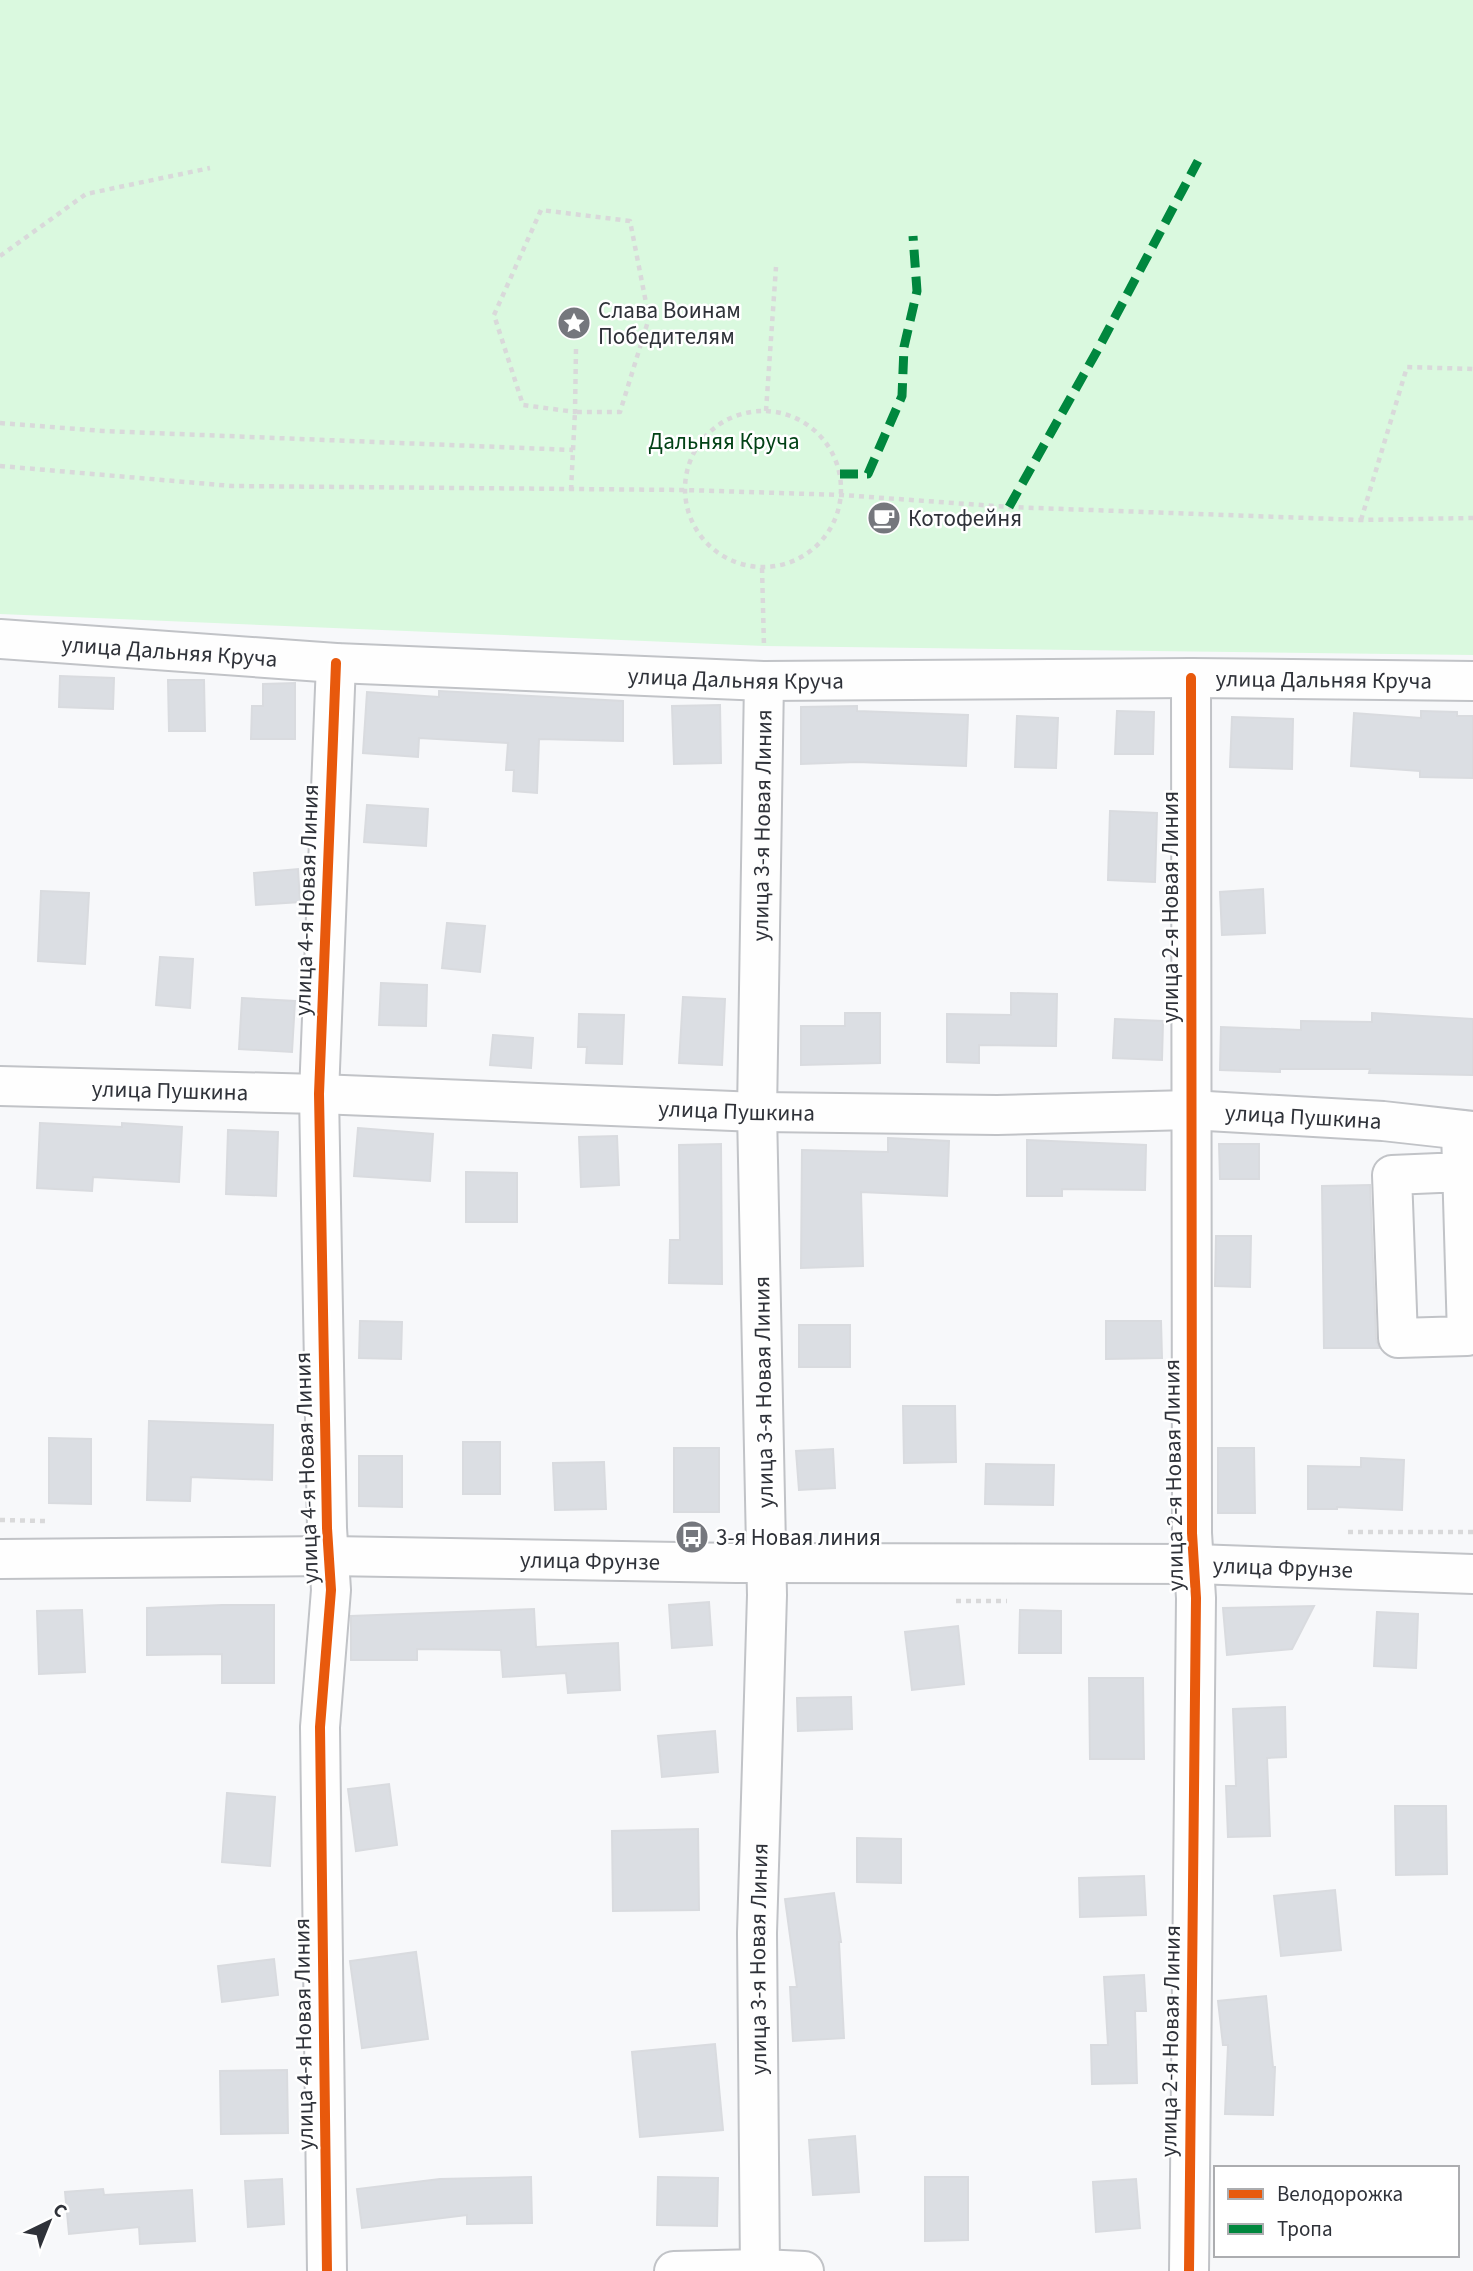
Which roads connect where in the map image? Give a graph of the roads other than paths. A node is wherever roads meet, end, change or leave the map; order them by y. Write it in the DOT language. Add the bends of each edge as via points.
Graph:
graph roads {
  1 [pos="0,639"];
  2 [pos="336,663"];
  3 [pos="1191,678"];
  4 [pos="764,681"];
  5 [pos="1473,681"];
  6 [pos="0,1086"];
  7 [pos="319,1094"];
  8 [pos="1190,1110"];
  9 [pos="757,1112"];
  10 [pos="1467,1130"];
  11 [pos="1462,1172"];
  12 [pos="1470,1345"];
  13 [pos="329,1556"];
  14 [pos="0,1559"];
  15 [pos="766,1563"];
  16 [pos="1195,1564"];
  17 [pos="1473,1574"];
  18 [pos="760,2270"];
  19 [pos="327,2271"];
  20 [pos="674,2271"];
  21 [pos="804,2271"];
  22 [pos="1189,2271"];
  1 -- 2 [label="street, улица Дальняя Круча"];
  2 -- 4 [label="street, улица Дальняя Круча"];
  2 -- 7 [label="street, улица 4-я Новая Линия"];
  3 -- 4 [label="street, улица Дальняя Круча"];
  3 -- 5 [label="street, улица Дальняя Круча"];
  3 -- 8 [label="street, улица 2-я Новая Линия"];
  4 -- 9 [label="street, улица 3-я Новая Линия"];
  6 -- 7 [label="street, улица Пушкина"];
  7 -- 9 [label="street, улица Пушкина"];
  7 -- 13 [label="street, улица 4-я Новая Линия"];
  8 -- 9 [label="street, улица Пушкина" via="998,1115"];
  8 -- 10 [label="street, улица Пушкина"];
  8 -- 16 [label="street, улица 2-я Новая Линия"];
  9 -- 15 [label="street, улица 3-я Новая Линия"];
  10 -- 11 [label="street"];
  11 -- 12 [label="street"];
  11 -- 12 [label="street" via="1392,1175 1398,1338"];
  13 -- 14 [label="street, улица Фрунзе"];
  13 -- 15 [label="street, улица Фрунзе"];
  13 -- 19 [label="street, улица 4-я Новая Линия" via="331,1590 320,1727"];
  15 -- 16 [label="street, улица Фрунзе"];
  15 -- 18 [label="street, улица 3-я Новая Линия" via="757,1933"];
  16 -- 17 [label="street, улица Фрунзе"];
  16 -- 22 [label="street, улица 2-я Новая Линия"];
  18 -- 20 [label="street"];
  18 -- 21 [label="street"];
}
